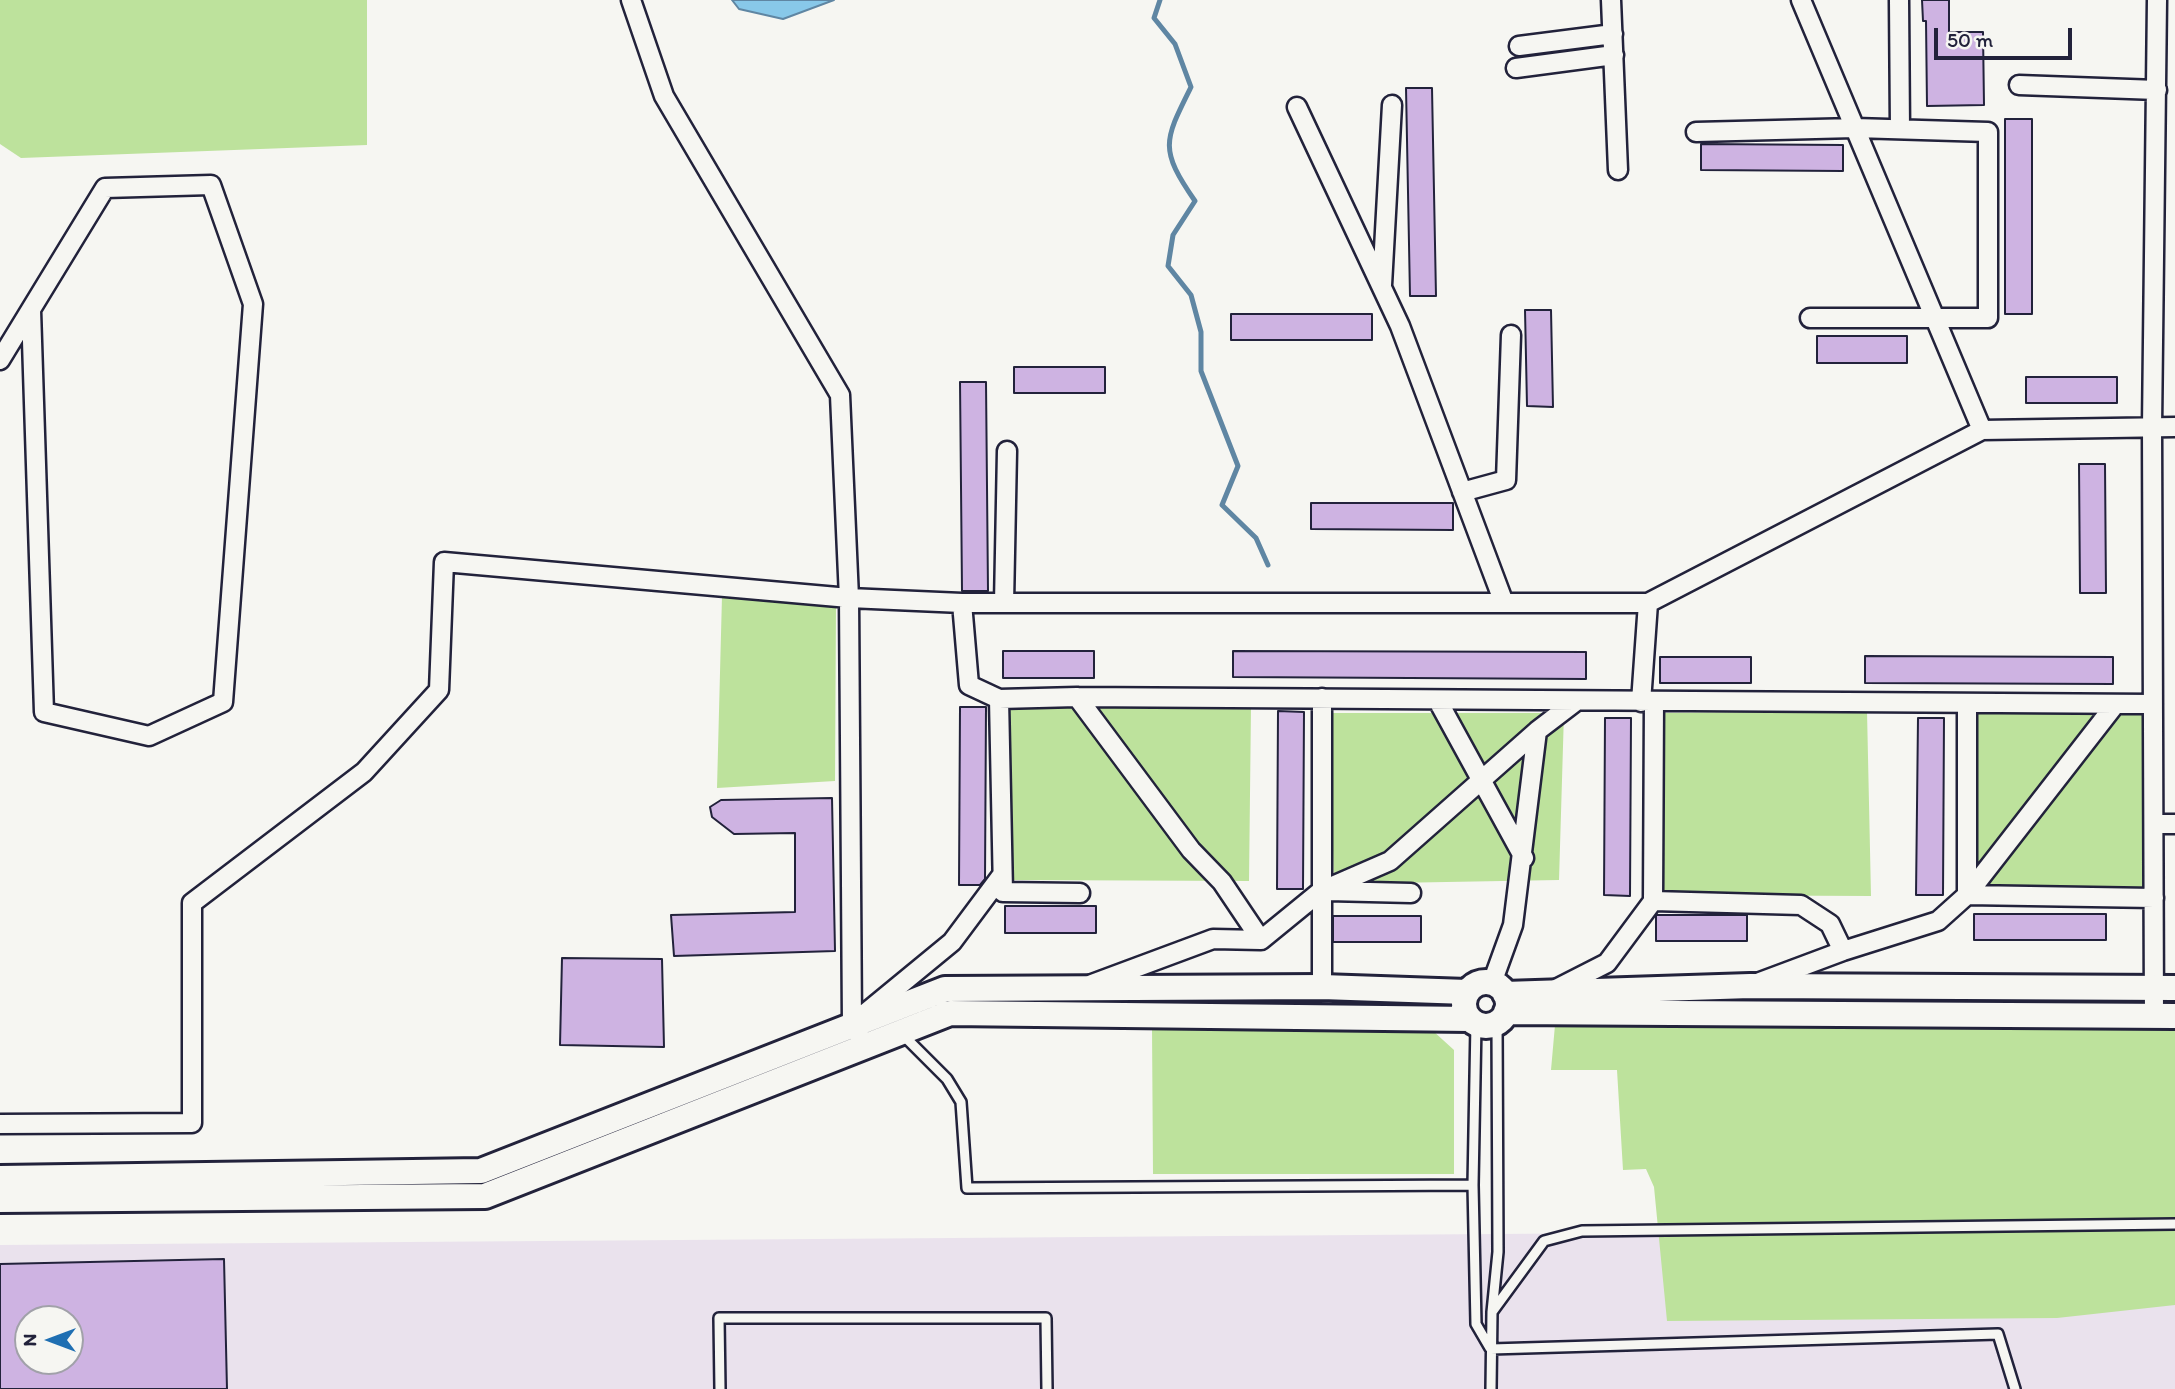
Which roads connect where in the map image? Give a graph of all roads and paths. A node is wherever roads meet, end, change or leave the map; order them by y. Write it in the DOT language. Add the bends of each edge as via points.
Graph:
graph roads {
  1 [pos="631,0"];
  2 [pos="1611,0"];
  3 [pos="1801,0"];
  4 [pos="1899,0"];
  5 [pos="2164,9"];
  6 [pos="1613,34"];
  7 [pos="1519,46"];
  8 [pos="1614,55"];
  9 [pos="1516,68"];
  10 [pos="2020,85"];
  11 [pos="2157,90"];
  12 [pos="1392,105"];
  13 [pos="1297,107"];
  14 [pos="1855,128"];
  15 [pos="1900,129"];
  16 [pos="1696,132"];
  17 [pos="1618,170"];
  18 [pos="2156,171"];
  19 [pos="2175,171"];
  20 [pos="1382,288"];
  21 [pos="31,310"];
  22 [pos="1810,318"];
  23 [pos="1937,320"];
  24 [pos="1511,335"];
  25 [pos="0,360"];
  26 [pos="2152,427"];
  27 [pos="2175,427"];
  28 [pos="1982,430"];
  29 [pos="1007,451"];
  30 [pos="1462,492"];
  31 [pos="849,598"];
  32 [pos="962,603"];
  33 [pos="1004,603"];
  34 [pos="1504,603"];
  35 [pos="1648,603"];
  36 [pos="1077,697"];
  37 [pos="1322,698"];
  38 [pos="999,699"];
  39 [pos="1438,701"];
  40 [pos="1575,702"];
  41 [pos="1647,702"];
  42 [pos="2153,704"];
  43 [pos="1967,705"];
  44 [pos="2115,706"];
  45 [pos="1537,731"];
  46 [pos="1482,779"];
  47 [pos="2154,824"];
  48 [pos="2175,824"];
  49 [pos="1524,858"];
  50 [pos="1002,875"];
  51 [pos="1321,891"];
  52 [pos="1080,893"];
  53 [pos="1411,893"];
  54 [pos="1967,895"];
  55 [pos="2154,898"];
  56 [pos="1653,901"];
  57 [pos="1261,940"];
  58 [pos="1843,951"];
  59 [pos="1750,986"];
  60 [pos="1289,987"];
  61 [pos="1322,987"];
  62 [pos="2165,988"];
  63 [pos="1081,989"];
  64 [pos="1547,993"];
  65 [pos="1491,1009"];
  66 [pos="2165,1015"];
  67 [pos="1288,1017"];
  68 [pos="852,1024"];
  69 [pos="901,1033"];
  70 [pos="867,1046"];
  71 [pos="0,1124"];
  72 [pos="0,1178"];
  73 [pos="1473,1185"];
  74 [pos="0,1200"];
  75 [pos="2175,1224"];
  76 [pos="1492,1312"];
  77 [pos="1491,1349"];
  78 [pos="720,1389"];
  79 [pos="1047,1389"];
  80 [pos="1491,1389"];
  81 [pos="2015,1389"];
  1 -- 31 [label="street" via="664,96 840,395"];
  2 -- 6 [label="street"];
  3 -- 14 [label="street"];
  4 -- 15 [label="street"];
  5 -- 11 [label="street"];
  6 -- 7 [label="street"];
  6 -- 8 [label="street"];
  8 -- 9 [label="street"];
  8 -- 17 [label="street"];
  10 -- 11 [label="street"];
  11 -- 18 [label="street"];
  12 -- 20 [label="street"];
  13 -- 20 [label="street"];
  14 -- 15 [label="street"];
  14 -- 16 [label="street"];
  14 -- 23 [label="street"];
  15 -- 23 [label="street" via="1985,130 1989,135 1988,318"];
  18 -- 19 [label="street"];
  18 -- 26 [label="street"];
  20 -- 30 [label="street"];
  21 -- 21 [label="street" via="105,188 211,185 253,304 223,702 149,736 44,712"];
  21 -- 25 [label="street"];
  22 -- 23 [label="street"];
  23 -- 28 [label="street"];
  24 -- 30 [label="street" via="1506,480"];
  26 -- 27 [label="street"];
  26 -- 28 [label="street"];
  26 -- 42 [label="street"];
  28 -- 35 [label="street"];
  29 -- 33 [label="street"];
  30 -- 34 [label="street"];
  31 -- 32 [label="street"];
  31 -- 68 [label="street"];
  31 -- 71 [label="street" via="444,562 439,690 364,772 192,903 192,1123"];
  32 -- 33 [label="street"];
  32 -- 38 [label="street" via="969,685"];
  33 -- 34 [label="street"];
  34 -- 35 [label="street"];
  35 -- 41 [label="street"];
  36 -- 37 [label="street"];
  36 -- 38 [label="street"];
  36 -- 57 [label="street" via="1191,850 1222,882"];
  37 -- 39 [label="street"];
  37 -- 51 [label="street"];
  38 -- 50 [label="street"];
  39 -- 40 [label="street"];
  39 -- 46 [label="street"];
  40 -- 41 [label="street"];
  40 -- 45 [label="street"];
  41 -- 43 [label="street"];
  41 -- 56 [label="street"];
  42 -- 44 [label="street"];
  42 -- 47 [label="street"];
  43 -- 44 [label="street"];
  43 -- 54 [label="street"];
  44 -- 54 [label="street"];
  45 -- 46 [label="street"];
  45 -- 49 [label="street"];
  46 -- 49 [label="street"];
  46 -- 51 [label="street" via="1390,861"];
  47 -- 48 [label="street"];
  47 -- 55 [label="street"];
  49 -- 65 [label="street" via="1513,925"];
  50 -- 52 [label="street" via="1003,892"];
  50 -- 68 [label="street" via="951,942"];
  51 -- 53 [label="street"];
  51 -- 57 [label="street"];
  51 -- 61 [label="street"];
  54 -- 55 [label="street"];
  54 -- 58 [label="street" via="1938,921"];
  55 -- 62 [label="street"];
  56 -- 58 [label="street" via="1801,905 1830,924"];
  56 -- 64 [label="street" via="1607,963"];
  57 -- 63 [label="street" via="1213,939"];
  58 -- 59 [label="street"];
  59 -- 62 [label="street"];
  59 -- 64 [label="street"];
  60 -- 61 [label="street"];
  60 -- 63 [label="street"];
  60 -- 67 [label="street"];
  61 -- 65 [label="street" via="1467,992 1464,1006"];
  62 -- 66 [label="street"];
  63 -- 68 [label="street" via="945,989"];
  64 -- 65 [label="street"];
  65 -- 66 [label="street"];
  65 -- 67 [label="street"];
  65 -- 73 [label="lane"];
  65 -- 76 [label="lane" via="1498,1252"];
  67 -- 69 [label="street" via="950,1013"];
  68 -- 70 [label="street"];
  68 -- 72 [label="street" via="481,1171"];
  69 -- 70 [label="street"];
  69 -- 73 [label="lane" via="947,1079 961,1102 967,1188"];
  70 -- 74 [label="street" via="485,1196"];
  73 -- 77 [label="lane" via="1476,1324"];
  75 -- 76 [label="lane" via="1582,1231 1544,1241"];
  76 -- 77 [label="lane"];
  77 -- 80 [label="lane"];
  77 -- 81 [label="lane" via="1998,1334"];
  78 -- 79 [label="lane" via="719,1318 1046,1318"];
}
